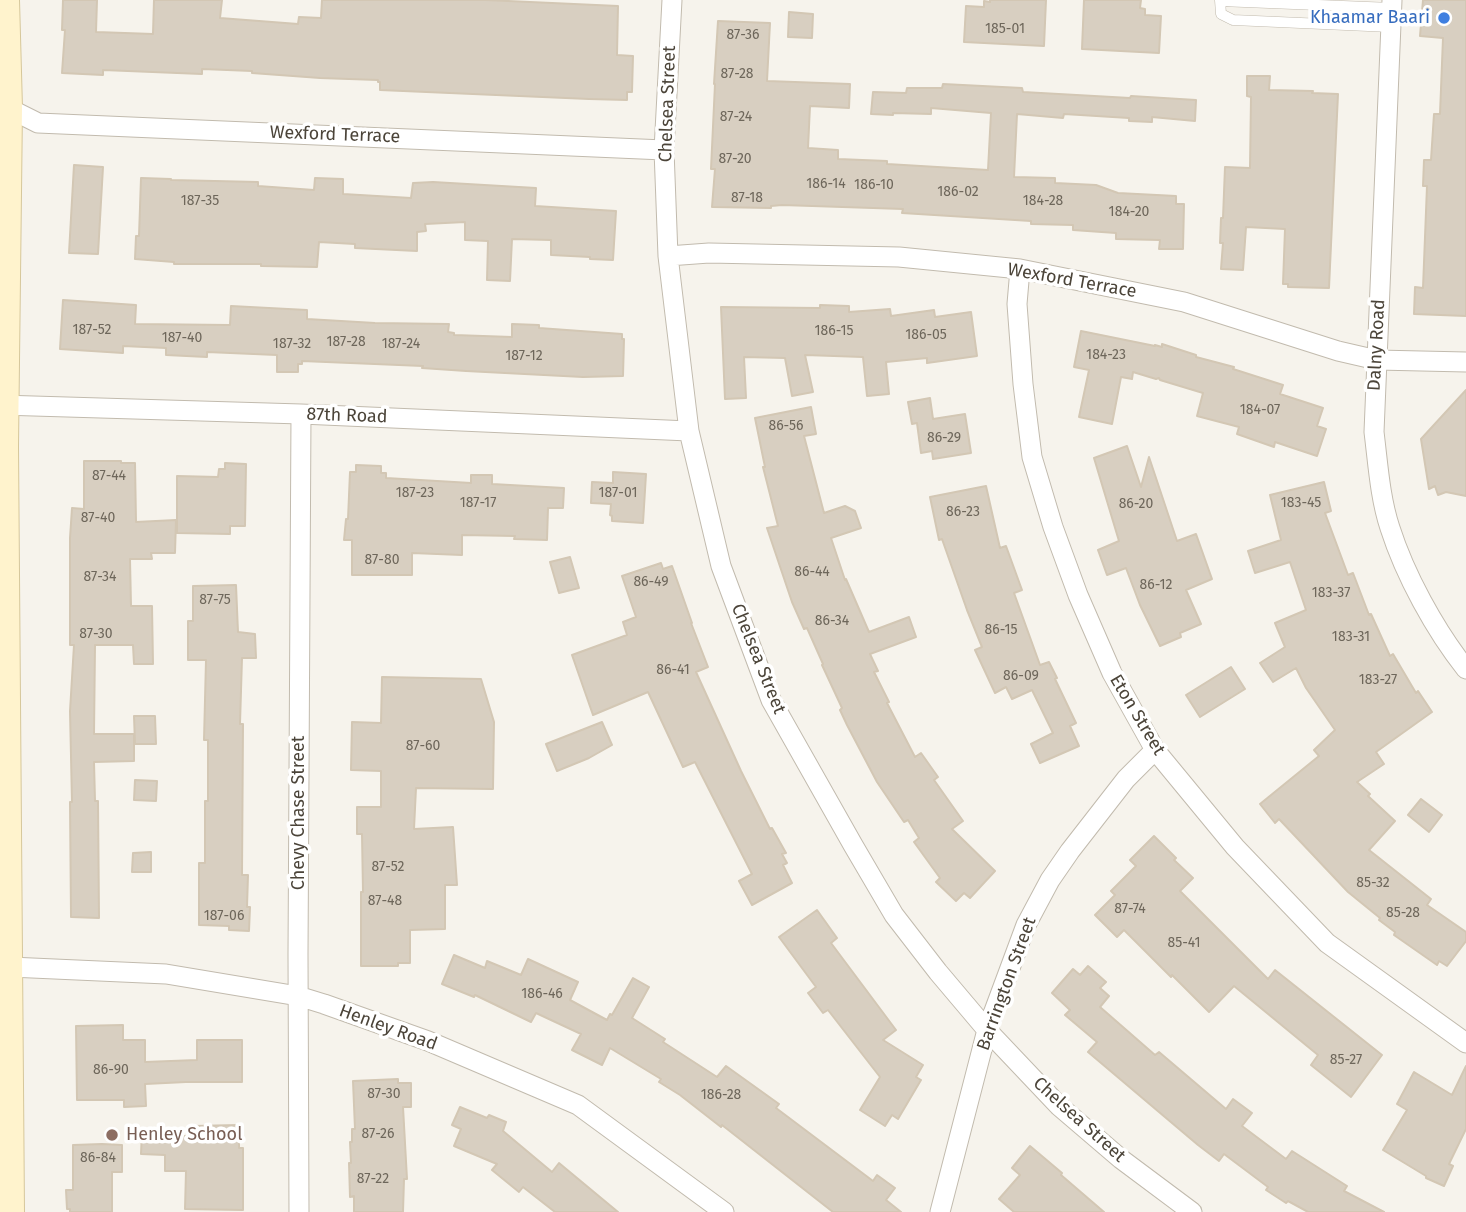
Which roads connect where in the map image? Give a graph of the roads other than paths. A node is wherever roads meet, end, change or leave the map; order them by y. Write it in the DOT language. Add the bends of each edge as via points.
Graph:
graph roads {
  1 [pos="6,0"];
  2 [pos="672,0"];
  3 [pos="1220,0"];
  4 [pos="1392,12"];
  5 [pos="4,106"];
  6 [pos="664,150"];
  7 [pos="668,256"];
  8 [pos="1020,269"];
  9 [pos="1377,360"];
  10 [pos="1466,362"];
  11 [pos="2,405"];
  12 [pos="301,414"];
  13 [pos="689,431"];
  14 [pos="1466,669"];
  15 [pos="1155,750"];
  16 [pos="10,967"];
  17 [pos="299,996"];
  18 [pos="987,1030"];
  19 [pos="1466,1043"];
  20 [pos="11,1212"];
  21 [pos="299,1212"];
  22 [pos="724,1212"];
  23 [pos="940,1212"];
  24 [pos="1192,1212"];
  1 -- 5 [label="street"];
  2 -- 6 [label="street, Chelsea Street"];
  3 -- 4 [label="lane"];
  3 -- 4 [label="lane" via="1221,14 1233,20"];
  4 -- 9 [label="street, Dalny Road"];
  5 -- 6 [label="street, Wexford Terrace" via="38,123"];
  5 -- 11 [label="street"];
  6 -- 7 [label="street, Chelsea Street"];
  7 -- 8 [label="street, Wexford Terrace" via="899,257"];
  7 -- 13 [label="street, Chelsea Street"];
  8 -- 9 [label="street, Wexford Terrace" via="1184,302"];
  8 -- 15 [label="street, Eton Street" via="1017,304 1032,457 1078,595 1112,673"];
  9 -- 10 [label="street, Wexford Terrace"];
  9 -- 14 [label="street, Dalny Road" via="1374,432 1389,527 1432,620"];
  11 -- 12 [label="street, 87th Road"];
  11 -- 16 [label="street"];
  12 -- 13 [label="street, 87th Road"];
  12 -- 17 [label="street, Chevy Chase Street"];
  13 -- 18 [label="street, Chelsea Street" via="721,566 771,700 894,915"];
  15 -- 18 [label="street, Barrington Street" via="1126,779 1049,880 1026,925"];
  15 -- 19 [label="street, Eton Street" via="1235,846 1327,943"];
  16 -- 17 [label="street, Henley Road" via="166,974"];
  16 -- 20 [label="street"];
  17 -- 21 [label="street, Chevy Chase Street"];
  17 -- 22 [label="street, Henley Road" via="428,1041 578,1105"];
  18 -- 23 [label="street, Barrington Street"];
  18 -- 24 [label="street, Chelsea Street" via="1059,1106"];
}
